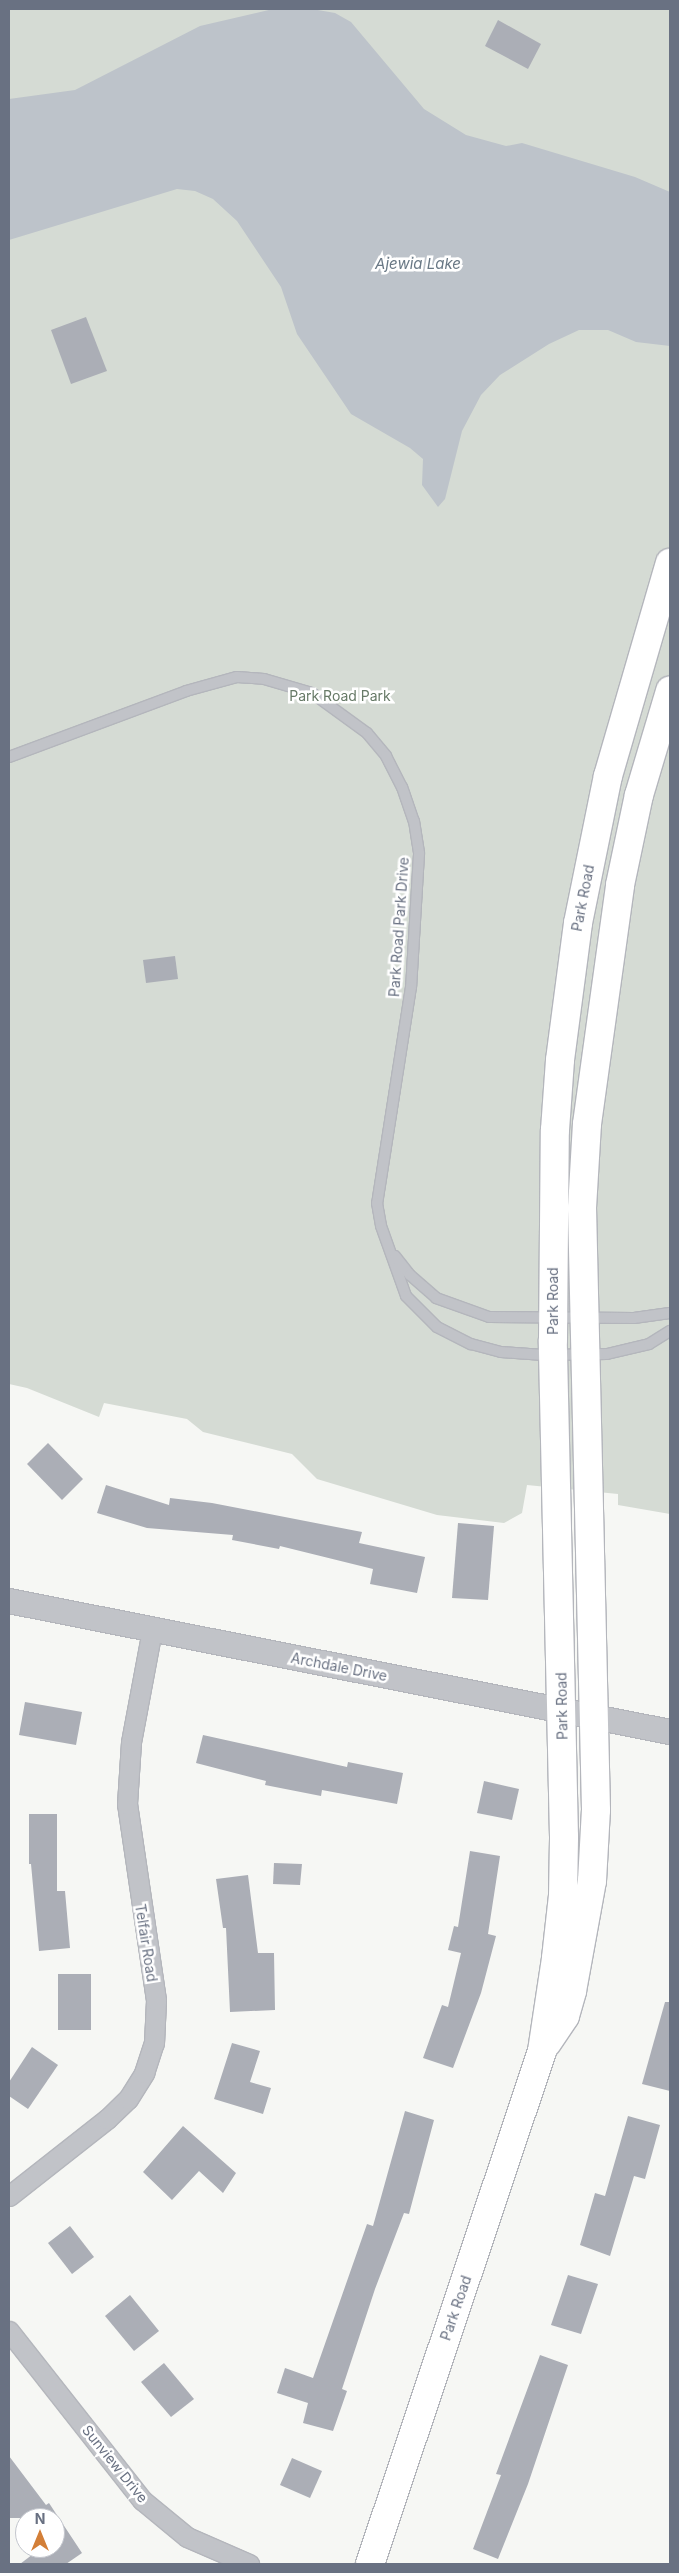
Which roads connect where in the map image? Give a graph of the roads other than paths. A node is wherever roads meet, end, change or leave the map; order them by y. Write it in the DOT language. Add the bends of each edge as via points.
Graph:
graph roads {
  1 [pos="670,563"];
  2 [pos="670,691"];
  3 [pos="9,757"];
  4 [pos="390,1250"];
  5 [pos="670,1313"];
  6 [pos="585,1318"];
  7 [pos="553,1319"];
  8 [pos="670,1331"];
  9 [pos="553,1355"];
  10 [pos="586,1355"];
  11 [pos="9,1602"];
  12 [pos="152,1630"];
  13 [pos="562,1711"];
  14 [pos="596,1717"];
  15 [pos="670,1732"];
  16 [pos="542,2051"];
  17 [pos="9,2196"];
  18 [pos="12,2342"];
  19 [pos="249,2564"];
  20 [pos="370,2564"];
  1 -- 7 [label="main road, Park Road" via="608,776 569,978 555,1130"];
  2 -- 6 [label="main road, Park Road" via="639,796 610,953 587,1124 582,1208"];
  3 -- 4 [label="lane, Park Road Park Drive" via="206,684 247,677 312,693 352,720 377,743 394,770 409,804 419,860 411,987 377,1203"];
  4 -- 7 [label="lane, Park Road Park Drive" via="410,1275 446,1303 489,1317"];
  4 -- 9 [label="lane, Park Road Park Drive" via="406,1296 437,1327 488,1348"];
  5 -- 6 [label="lane, Park Road Park Drive" via="648,1317"];
  6 -- 7 [label="lane, Park Road Park Drive"];
  6 -- 10 [label="main road, Park Road"];
  7 -- 9 [label="main road, Park Road"];
  8 -- 10 [label="lane, Park Road Park Drive" via="638,1348"];
  9 -- 10 [label="lane, Park Road Park Drive"];
  9 -- 13 [label="main road, Park Road"];
  10 -- 14 [label="main road, Park Road"];
  11 -- 12 [label="street, Archdale Drive"];
  12 -- 13 [label="street, Archdale Drive"];
  12 -- 17 [label="street, Telfair Road" via="131,1742 127,1804 156,2000 154,2043 144,2073 128,2098 107,2119"];
  13 -- 14 [label="street, Archdale Drive"];
  13 -- 16 [label="main road, Park Road" via="563,1896"];
  14 -- 15 [label="street, Archdale Drive"];
  14 -- 16 [label="main road, Park Road" via="592,1881 583,1942 565,2016"];
  16 -- 20 [label="main road, Park Road"];
  18 -- 19 [label="street, Sunview Drive" via="142,2500 187,2537"];
}
